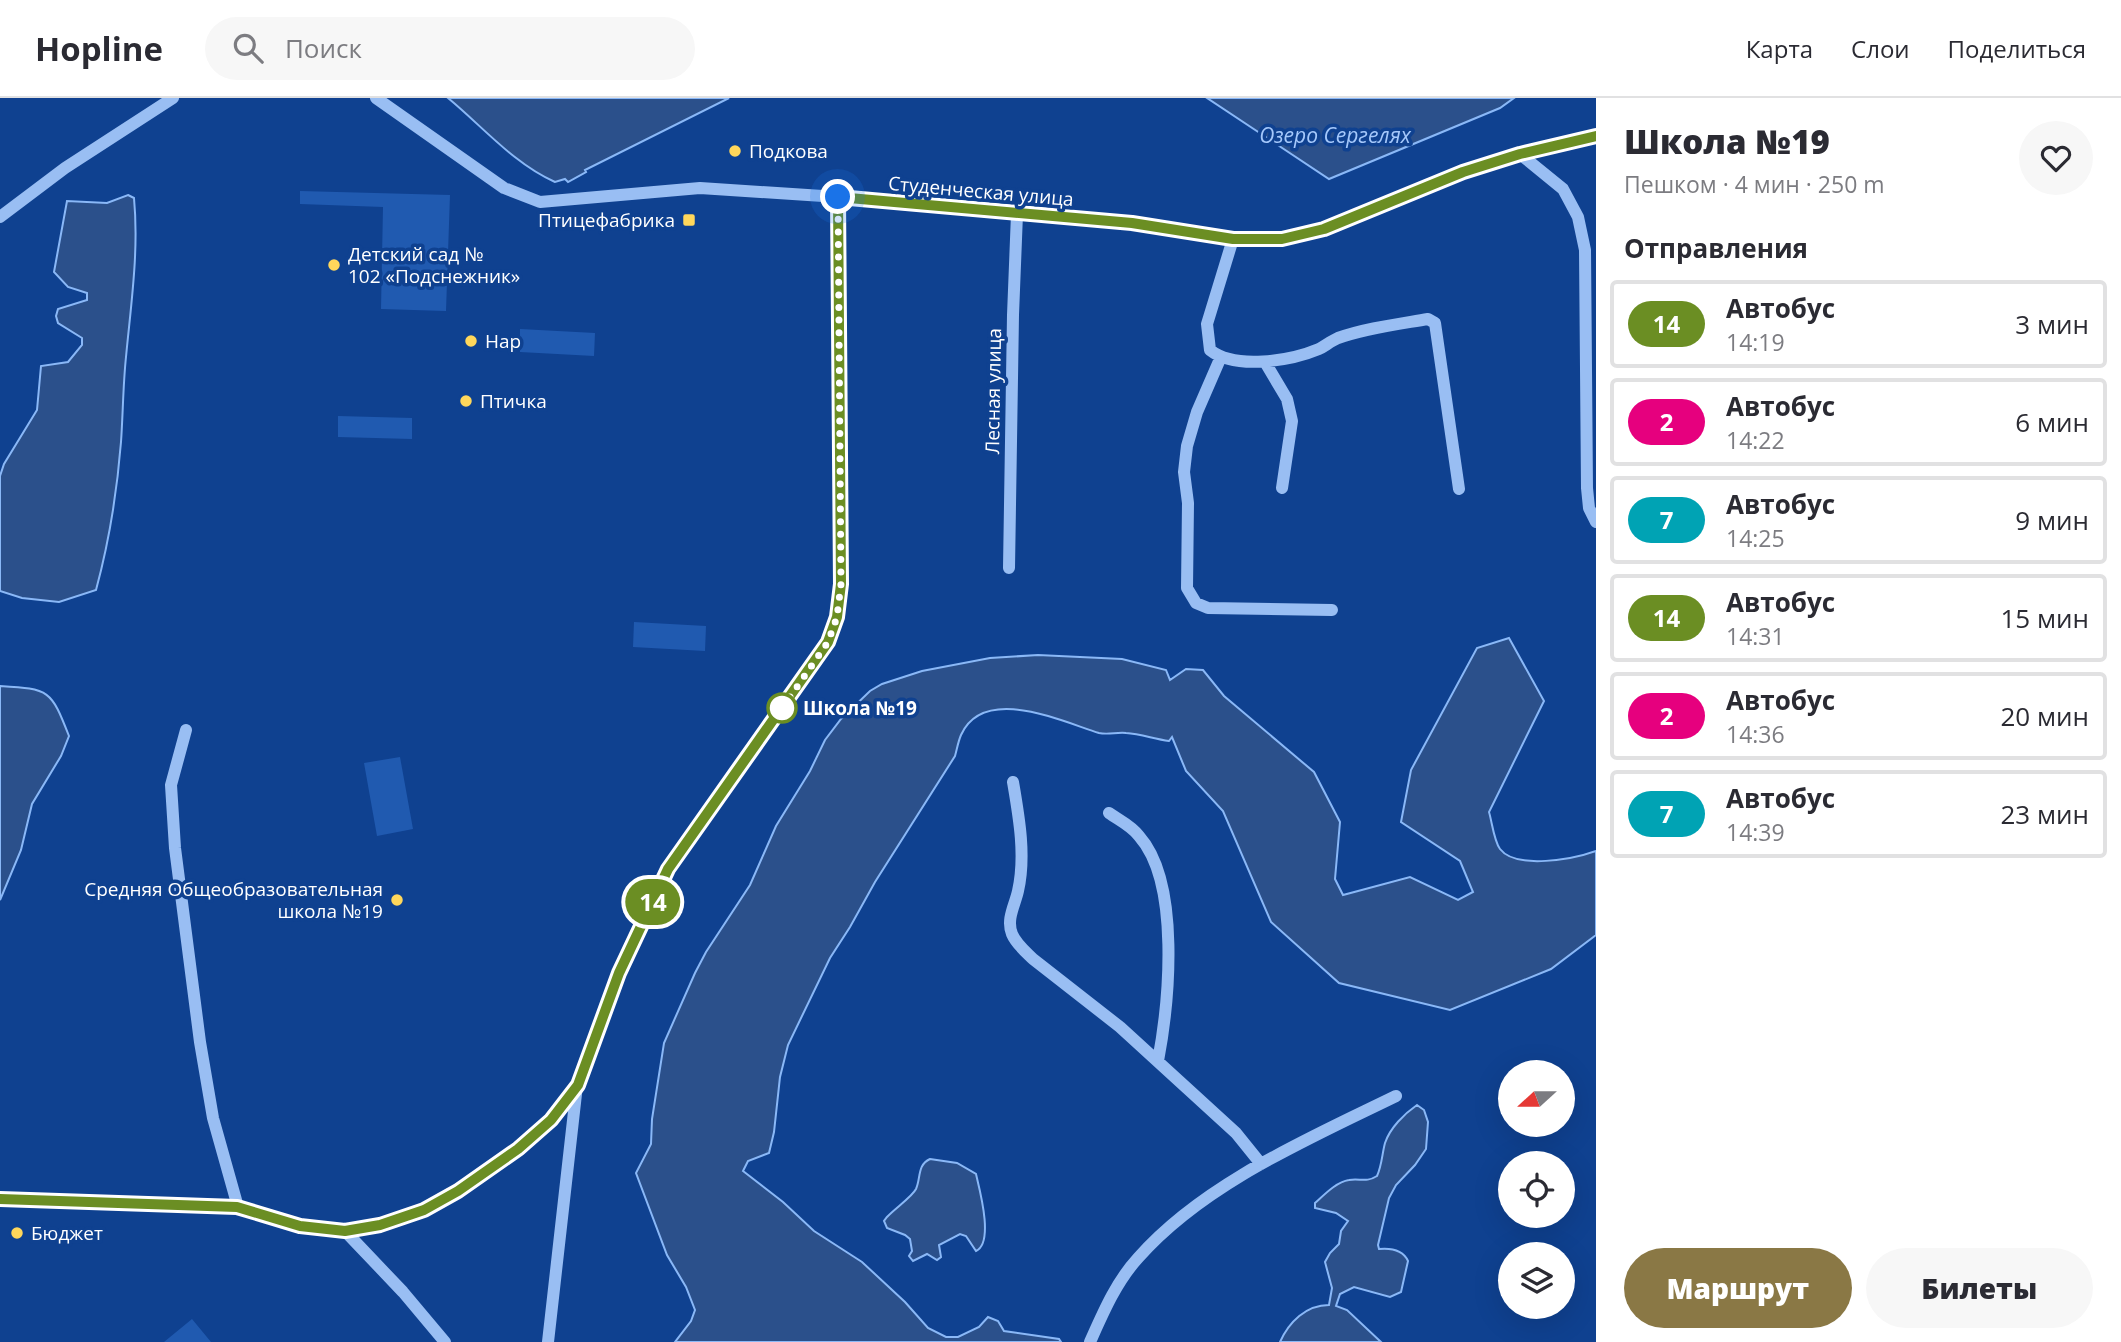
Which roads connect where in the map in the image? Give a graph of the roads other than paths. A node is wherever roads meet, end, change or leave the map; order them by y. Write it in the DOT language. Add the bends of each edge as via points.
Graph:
graph roads {
  1 [pos="173,98"];
  2 [pos="376,98"];
  3 [pos="1596,136"];
  4 [pos="1520,154"];
  5 [pos="838,197"];
  6 [pos="1017,214"];
  7 [pos="0,217"];
  8 [pos="1233,239"];
  9 [pos="1220,359"];
  10 [pos="1265,362"];
  11 [pos="1282,488"];
  12 [pos="1459,489"];
  13 [pos="1596,522"];
  14 [pos="1009,568"];
  15 [pos="1332,610"];
  16 [pos="186,730"];
  17 [pos="1013,782"];
  18 [pos="1109,813"];
  19 [pos="1158,1061"];
  20 [pos="578,1085"];
  21 [pos="1396,1096"];
  22 [pos="1261,1164"];
  23 [pos="0,1199"];
  24 [pos="237,1207"];
  25 [pos="345,1231"];
  26 [pos="445,1342"];
  27 [pos="548,1342"];
  28 [pos="1090,1342"];
  1 -- 7 [label="street" via="65,168"];
  2 -- 5 [label="street, Студенческая улица" via="504,188 540,202 700,188"];
  3 -- 4 [label="street, Студенческая улица"];
  4 -- 8 [label="street, Студенческая улица" via="1463,172 1324,229 1282,239"];
  4 -- 13 [label="street" via="1563,189 1578,217 1585,250 1587,488"];
  5 -- 6 [label="street, Студенческая улица"];
  5 -- 20 [label="street" via="841,584 837,617 816,660 668,869 619,973"];
  6 -- 8 [label="street, Студенческая улица" via="1132,223"];
  6 -- 14 [label="street, Лесная улица"];
  8 -- 9 [label="street" via="1207,324 1210,350"];
  9 -- 10 [label="street"];
  9 -- 15 [label="street" via="1187,446 1187,588 1196,603 1208,608"];
  10 -- 11 [label="street" via="1287,399 1292,421"];
  10 -- 12 [label="street" via="1390,326 1428,319 1435,323"];
  16 -- 24 [label="street" via="171,785 175,848 206,1080"];
  17 -- 19 [label="street" via="1021,842 1012,934 1033,959"];
  18 -- 19 [label="street" via="1139,835 1159,876 1169,932 1165,1023"];
  19 -- 22 [label="street" via="1236,1133"];
  20 -- 25 [label="street" via="551,1120 458,1191 424,1210"];
  20 -- 27 [label="street"];
  21 -- 22 [label="street"];
  22 -- 28 [label="street" via="1175,1220 1136,1259 1109,1300"];
  23 -- 24 [label="street"];
  24 -- 25 [label="street" via="300,1226"];
  25 -- 26 [label="street"];
}
